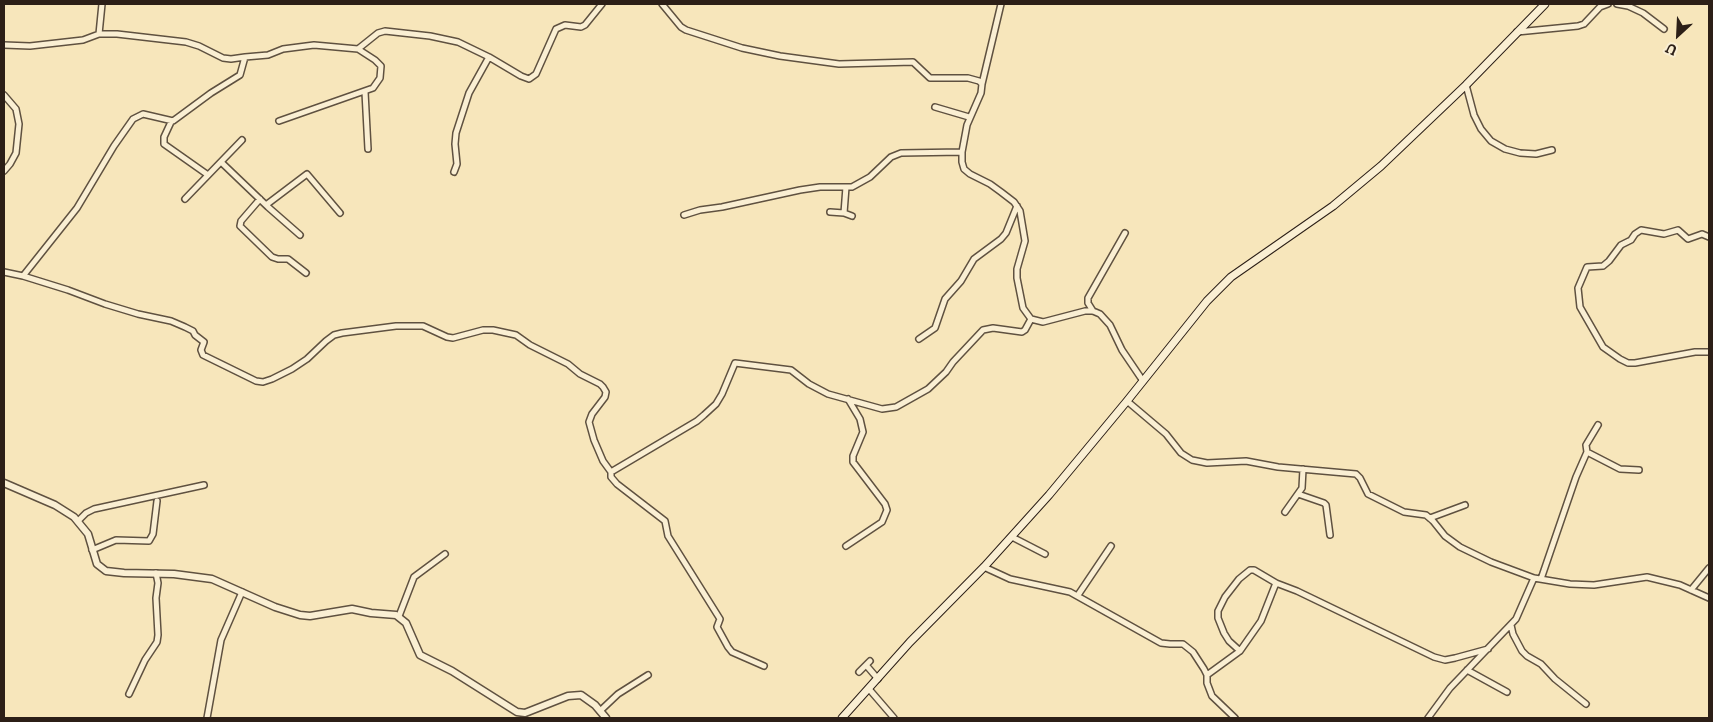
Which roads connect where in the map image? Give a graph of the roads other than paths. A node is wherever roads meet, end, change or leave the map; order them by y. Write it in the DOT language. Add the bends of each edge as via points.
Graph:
graph roads {
  1 [pos="102,4"];
  2 [pos="602,4"];
  3 [pos="662,4"];
  4 [pos="1001,4"];
  5 [pos="1545,4"];
  6 [pos="1608,4"];
  7 [pos="1617,4"];
  8 [pos="1664,29"];
  9 [pos="1517,32"];
  10 [pos="99,34"];
  11 [pos="4,45"];
  12 [pos="358,49"];
  13 [pos="245,57"];
  14 [pos="489,57"];
  15 [pos="982,84"];
  16 [pos="1466,85"];
  17 [pos="365,92"];
  18 [pos="4,95"];
  19 [pos="934,107"];
  20 [pos="969,117"];
  21 [pos="171,122"];
  22 [pos="279,122"];
  23 [pos="242,140"];
  24 [pos="368,149"];
  25 [pos="1552,150"];
  26 [pos="962,152"];
  27 [pos="221,162"];
  28 [pos="4,171"];
  29 [pos="454,172"];
  30 [pos="208,175"];
  31 [pos="846,187"];
  32 [pos="185,199"];
  33 [pos="260,200"];
  34 [pos="266,206"];
  35 [pos="1017,206"];
  36 [pos="830,212"];
  37 [pos="844,212"];
  38 [pos="340,213"];
  39 [pos="684,215"];
  40 [pos="852,216"];
  41 [pos="1125,233"];
  42 [pos="300,235"];
  43 [pos="1709,237"];
  44 [pos="4,272"];
  45 [pos="306,273"];
  46 [pos="23,276"];
  47 [pos="1093,311"];
  48 [pos="1031,319"];
  49 [pos="919,339"];
  50 [pos="1709,352"];
  51 [pos="1143,381"];
  52 [pos="848,399"];
  53 [pos="1127,401"];
  54 [pos="1598,425"];
  55 [pos="1588,452"];
  56 [pos="1639,470"];
  57 [pos="611,472"];
  58 [pos="1304,474"];
  59 [pos="4,483"];
  60 [pos="204,485"];
  61 [pos="1298,494"];
  62 [pos="157,502"];
  63 [pos="1465,505"];
  64 [pos="1285,512"];
  65 [pos="1430,518"];
  66 [pos="78,521"];
  67 [pos="1330,535"];
  68 [pos="1012,537"];
  69 [pos="846,546"];
  70 [pos="1111,546"];
  71 [pos="92,550"];
  72 [pos="445,554"];
  73 [pos="1045,554"];
  74 [pos="984,567"];
  75 [pos="1709,568"];
  76 [pos="156,573"];
  77 [pos="1534,578"];
  78 [pos="1541,579"];
  79 [pos="1276,583"];
  80 [pos="1691,590"];
  81 [pos="242,592"];
  82 [pos="1078,595"];
  83 [pos="1709,598"];
  84 [pos="399,616"];
  85 [pos="1511,625"];
  86 [pos="1488,649"];
  87 [pos="1240,650"];
  88 [pos="764,666"];
  89 [pos="1467,670"];
  90 [pos="859,672"];
  91 [pos="648,675"];
  92 [pos="1207,675"];
  93 [pos="878,678"];
  94 [pos="869,689"];
  95 [pos="1508,692"];
  96 [pos="129,694"];
  97 [pos="1586,704"];
  98 [pos="600,711"];
  99 [pos="207,718"];
  100 [pos="606,718"];
  101 [pos="842,718"];
  102 [pos="894,718"];
  103 [pos="1236,718"];
  104 [pos="1428,718"];
  1 -- 10 [label="street"];
  2 -- 14 [label="street" via="585,25 565,25 556,29 536,74 529,78"];
  3 -- 15 [label="street" via="686,30 742,48 839,64 913,62 930,78 974,79"];
  4 -- 15 [label="street"];
  5 -- 9 [label="main road"];
  6 -- 9 [label="street" via="1578,26"];
  7 -- 8 [label="street" via="1643,13"];
  9 -- 16 [label="main road"];
  10 -- 11 [label="street" via="82,40 30,46"];
  10 -- 13 [label="street" via="178,41 199,46 218,56 231,59"];
  12 -- 13 [label="street" via="314,45"];
  12 -- 14 [label="street" via="385,31 447,39"];
  12 -- 17 [label="street" via="381,66 380,78 373,88"];
  13 -- 21 [label="street" via="240,75"];
  14 -- 29 [label="street" via="469,93 456,133 457,164"];
  15 -- 20 [label="street" via="979,99"];
  16 -- 25 [label="street" via="1474,115 1491,141 1520,153"];
  16 -- 51 [label="main road" via="1339,201 1231,277 1207,301"];
  17 -- 22 [label="street"];
  17 -- 24 [label="street"];
  18 -- 28 [label="street" via="16,109 19,121 16,153"];
  19 -- 20 [label="street"];
  20 -- 26 [label="street"];
  21 -- 30 [label="street" via="164,144"];
  21 -- 46 [label="street" via="143,114 133,119 77,208"];
  23 -- 27 [label="street"];
  26 -- 31 [label="street" via="896,154 870,177 855,186"];
  26 -- 35 [label="street" via="964,169 996,188"];
  27 -- 30 [label="street"];
  27 -- 33 [label="street"];
  30 -- 32 [label="street"];
  31 -- 37 [label="street"];
  31 -- 39 [label="street" via="793,191"];
  33 -- 34 [label="street"];
  33 -- 45 [label="street" via="240,226 272,257 288,259"];
  34 -- 38 [label="street" via="307,174"];
  34 -- 42 [label="street"];
  35 -- 48 [label="street" via="1025,241 1017,269 1018,287"];
  35 -- 49 [label="street" via="1006,233 974,259 961,281 944,299 934,328"];
  36 -- 37 [label="street"];
  37 -- 40 [label="street"];
  41 -- 47 [label="street" via="1088,298"];
  43 -- 50 [label="street" via="1702,234 1688,239 1678,230 1664,234 1641,230 1603,266 1587,267 1578,288 1580,307 1603,347 1628,363"];
  44 -- 46 [label="street"];
  46 -- 57 [label="street" via="185,327 204,342 203,355 256,382 272,379 292,369 334,335 342,333 422,326 453,338 483,330 516,335 604,387 605,397 589,422 603,461"];
  47 -- 48 [label="street" via="1043,322"];
  47 -- 51 [label="street" via="1106,320"];
  48 -- 52 [label="street" via="1022,332 993,328 983,330 928,389 896,406 882,409"];
  51 -- 53 [label="main road"];
  52 -- 57 [label="street" via="818,389 791,370 735,363 722,394 704,415"];
  52 -- 69 [label="street" via="860,419 863,432 852,459 886,510 882,522"];
  53 -- 58 [label="street" via="1166,434 1181,452 1196,461 1246,461"];
  53 -- 68 [label="main road"];
  54 -- 55 [label="street" via="1586,445"];
  55 -- 56 [label="street" via="1620,469"];
  55 -- 78 [label="street" via="1576,477"];
  57 -- 88 [label="street" via="617,484 664,521 668,536 720,619 717,627 728,647 732,652"];
  58 -- 61 [label="street"];
  58 -- 65 [label="street" via="1351,473 1359,476 1366,494 1395,508"];
  59 -- 66 [label="street" via="56,505"];
  60 -- 66 [label="street" via="94,509"];
  61 -- 64 [label="street"];
  61 -- 67 [label="street" via="1326,505"];
  62 -- 71 [label="street" via="153,534 149,541 119,540"];
  63 -- 65 [label="street"];
  65 -- 77 [label="street" via="1445,536 1460,547"];
  66 -- 71 [label="street" via="88,534"];
  68 -- 73 [label="street"];
  68 -- 74 [label="main road"];
  70 -- 82 [label="street"];
  71 -- 76 [label="street" via="97,564 106,571"];
  72 -- 84 [label="street" via="414,577"];
  74 -- 82 [label="street" via="1010,579"];
  74 -- 93 [label="main road"];
  75 -- 80 [label="street"];
  76 -- 81 [label="street" via="212,579"];
  76 -- 96 [label="street" via="157,642"];
  77 -- 78 [label="street"];
  77 -- 85 [label="street"];
  78 -- 80 [label="street" via="1594,585 1647,577"];
  79 -- 86 [label="street" via="1434,657 1445,660"];
  79 -- 87 [label="street" via="1261,622"];
  79 -- 87 [label="street" via="1250,570 1239,579 1218,611 1229,641"];
  80 -- 83 [label="street"];
  81 -- 84 [label="street" via="300,615 352,609"];
  81 -- 99 [label="street" via="221,640"];
  82 -- 92 [label="street" via="1157,641 1183,644 1193,652"];
  84 -- 98 [label="street" via="406,623 420,655 517,712 574,695 588,698"];
  85 -- 86 [label="street"];
  85 -- 97 [label="street" via="1522,651"];
  86 -- 89 [label="street"];
  87 -- 92 [label="street"];
  89 -- 95 [label="street"];
  89 -- 104 [label="street"];
  90 -- 93 [label="street" via="868,663"];
  91 -- 98 [label="street" via="626,688"];
  92 -- 103 [label="street" via="1212,696"];
  93 -- 94 [label="main road"];
  94 -- 101 [label="main road"];
  94 -- 102 [label="street"];
  98 -- 100 [label="street"];
}
